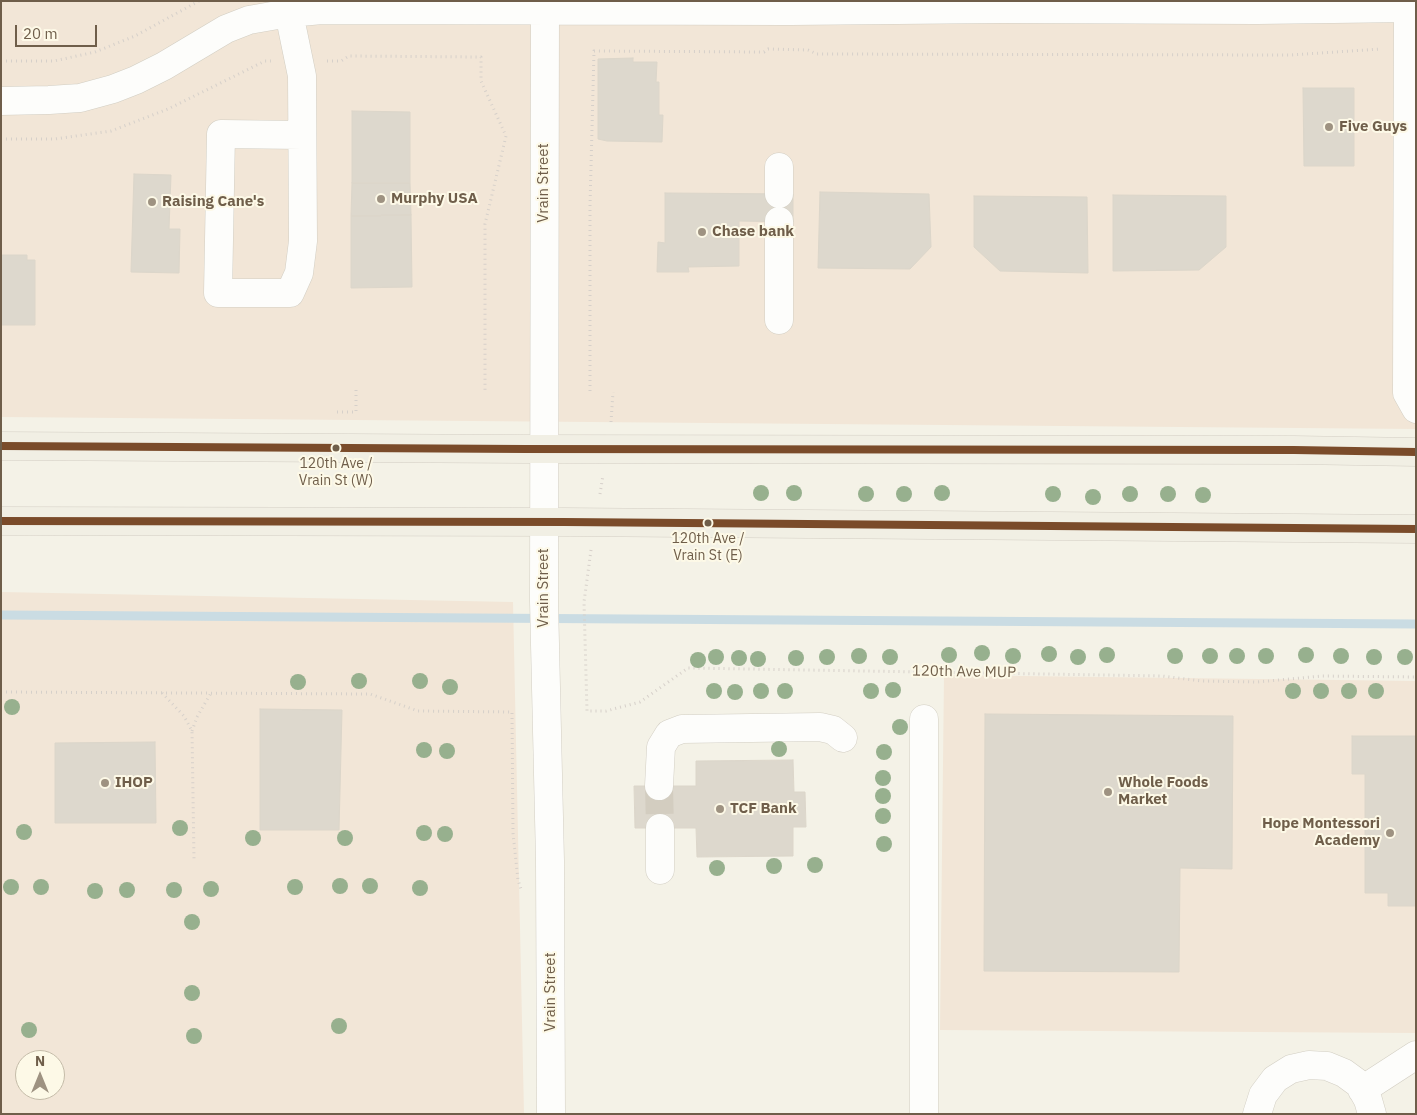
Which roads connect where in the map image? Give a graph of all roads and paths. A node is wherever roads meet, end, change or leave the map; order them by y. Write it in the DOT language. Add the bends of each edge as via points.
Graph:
graph roads {
  1 [pos="199,1"];
  2 [pos="545,6"];
  3 [pos="289,13"];
  4 [pos="1386,49"];
  5 [pos="1,61"];
  6 [pos="298,61"];
  7 [pos="1,101"];
  8 [pos="302,135"];
  9 [pos="1,139"];
  10 [pos="778,221"];
  11 [pos="778,320"];
  12 [pos="356,390"];
  13 [pos="485,390"];
  14 [pos="590,391"];
  15 [pos="1416,409"];
  16 [pos="337,412"];
  17 [pos="1,446"];
  18 [pos="544,449"];
  19 [pos="1416,452"];
  20 [pos="1,522"];
  21 [pos="544,522"];
  22 [pos="1416,528"];
  23 [pos="584,602"];
  24 [pos="1416,677"];
  25 [pos="1,692"];
  26 [pos="161,693"];
  27 [pos="211,693"];
  28 [pos="924,719"];
  29 [pos="192,731"];
  30 [pos="843,738"];
  31 [pos="659,786"];
  32 [pos="660,828"];
  33 [pos="194,860"];
  34 [pos="660,870"];
  35 [pos="521,898"];
  36 [pos="1416,1055"];
  37 [pos="1367,1102"];
  38 [pos="551,1114"];
  39 [pos="924,1114"];
  40 [pos="1257,1114"];
  1 -- 5 [label="path" via="135,36 95,52 54,61"];
  2 -- 3 [label="street"];
  2 -- 15 [label="street" via="780,11 1408,8 1407,393"];
  2 -- 18 [label="street, Vrain Street"];
  3 -- 6 [label="street"];
  3 -- 7 [label="street" via="249,20 226,29 164,66 113,90 80,98"];
  4 -- 14 [label="path" via="1291,55 817,54 808,50 768,49 764,52 594,51"];
  6 -- 8 [label="street" via="302,76"];
  6 -- 9 [label="path" via="265,61 168,109 111,130 55,139"];
  6 -- 13 [label="path" via="340,61 349,56 481,57 481,81 506,136 485,224"];
  8 -- 8 [label="street" via="303,242 299,273 290,293 218,292 221,134"];
  10 -- 11 [label="street"];
  12 -- 16 [label="path" via="356,412"];
  17 -- 18 [label="main road"];
  18 -- 19 [label="main road"];
  18 -- 21 [label="street, Vrain Street"];
  20 -- 21 [label="main road"];
  21 -- 22 [label="main road"];
  21 -- 38 [label="street, Vrain Street"];
  23 -- 24 [label="path, 120th Ave MUP" via="587,711 606,711 640,702 688,668 1162,676 1202,682 1257,682 1322,676"];
  25 -- 26 [label="path"];
  26 -- 27 [label="path"];
  26 -- 29 [label="path" via="184,716"];
  27 -- 29 [label="path"];
  27 -- 35 [label="path" via="370,694 418,711 512,712 514,833"];
  28 -- 39 [label="street"];
  29 -- 33 [label="path"];
  30 -- 31 [label="street" via="833,730 820,727 682,729 669,734 661,747"];
  32 -- 34 [label="street"];
  36 -- 37 [label="street"];
  37 -- 40 [label="street" via="1359,1084 1344,1073 1327,1066 1309,1065 1291,1069 1276,1080 1263,1096"];
}
